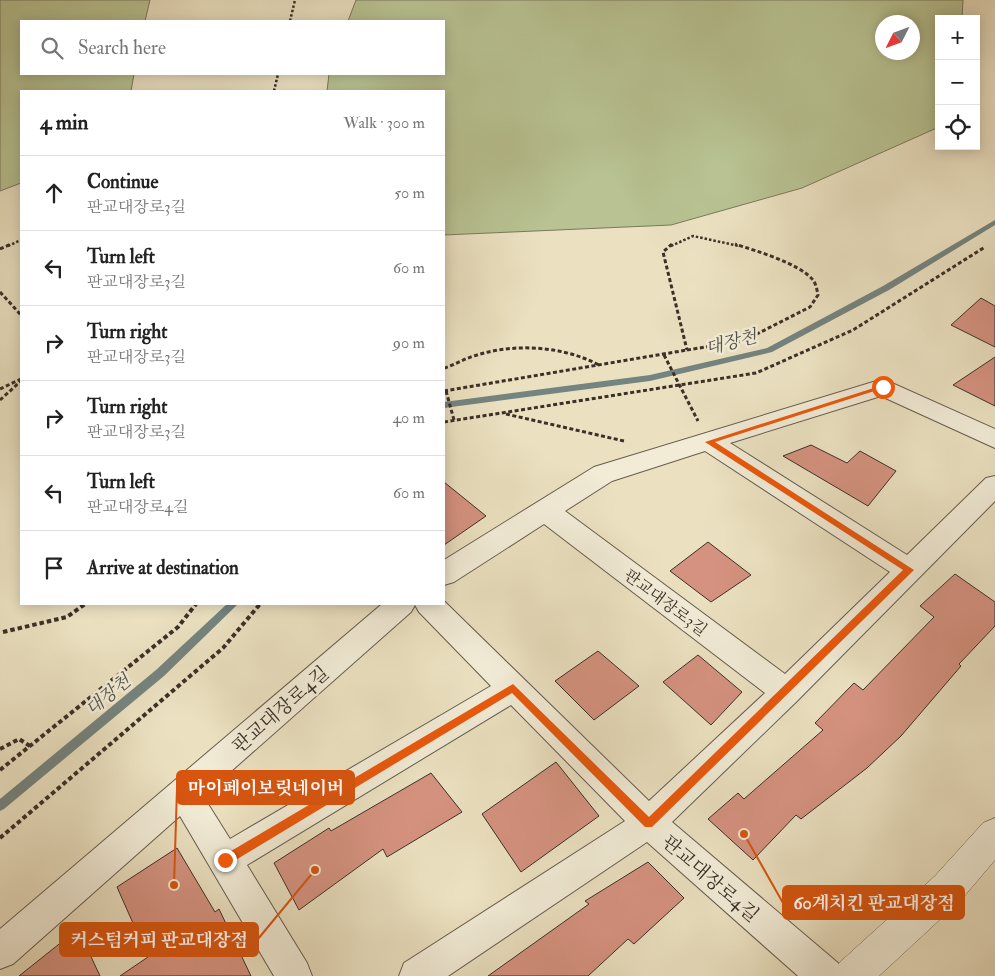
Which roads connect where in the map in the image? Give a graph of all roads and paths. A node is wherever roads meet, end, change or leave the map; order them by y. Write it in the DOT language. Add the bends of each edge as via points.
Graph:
graph roads {
  1 [pos="295,0"];
  2 [pos="290,20"];
  3 [pos="278,75"];
  4 [pos="274,90"];
  5 [pos="20,240"];
  6 [pos="985,247"];
  7 [pos="0,249"];
  8 [pos="0,292"];
  9 [pos="20,314"];
  10 [pos="687,351"];
  11 [pos="664,355"];
  12 [pos="599,366"];
  13 [pos="445,368"];
  14 [pos="20,380"];
  15 [pos="20,381"];
  16 [pos="679,384"];
  17 [pos="0,389"];
  18 [pos="446,391"];
  19 [pos="0,400"];
  20 [pos="502,413"];
  21 [pos="454,418"];
  22 [pos="445,422"];
  23 [pos="995,439"];
  24 [pos="626,442"];
  25 [pos="709,442"];
  26 [pos="995,485"];
  27 [pos="546,511"];
  28 [pos="909,570"];
  29 [pos="445,573"];
  30 [pos="84,605"];
  31 [pos="195,605"];
  32 [pos="259,605"];
  33 [pos="400,605"];
  34 [pos="430,605"];
  35 [pos="3,632"];
  36 [pos="513,688"];
  37 [pos="786,692"];
  38 [pos="30,746"];
  39 [pos="0,749"];
  40 [pos="0,770"];
  41 [pos="183,794"];
  42 [pos="649,824"];
  43 [pos="995,834"];
  44 [pos="0,838"];
  45 [pos="225,860"];
  46 [pos="0,952"];
  47 [pos="294,976"];
  48 [pos="417,976"];
  49 [pos="825,976"];
  50 [pos="852,976"];
  1 -- 2 [label="path"];
  3 -- 4 [label="path"];
  5 -- 7 [label="path"];
  6 -- 16 [label="path" via="853,330 756,373"];
  8 -- 9 [label="path"];
  10 -- 10 [label="path" via="743,341 810,307 818,295 813,281 800,270 718,238 694,236 676,240 663,252"];
  10 -- 11 [label="path"];
  11 -- 12 [label="path"];
  11 -- 16 [label="path"];
  12 -- 13 [label="path" via="584,356 534,348 477,354 458,365"];
  12 -- 18 [label="path"];
  14 -- 17 [label="path"];
  15 -- 19 [label="path"];
  16 -- 20 [label="path"];
  16 -- 25 [label="path"];
  18 -- 21 [label="path"];
  20 -- 21 [label="path"];
  20 -- 24 [label="path"];
  21 -- 22 [label="path"];
  23 -- 25 [label="street" via="883,387"];
  25 -- 27 [label="street" via="603,474"];
  25 -- 28 [label="street"];
  26 -- 28 [label="street"];
  27 -- 29 [label="street"];
  27 -- 37 [label="street, 판교대장로3길"];
  28 -- 37 [label="street"];
  30 -- 35 [label="path" via="67,617"];
  31 -- 38 [label="path" via="178,627"];
  32 -- 44 [label="path" via="224,648"];
  33 -- 41 [label="street, 판교대장로4길"];
  34 -- 36 [label="street"];
  36 -- 42 [label="street"];
  36 -- 45 [label="street"];
  37 -- 42 [label="street"];
  38 -- 39 [label="path" via="19,739"];
  38 -- 40 [label="path"];
  41 -- 45 [label="street"];
  41 -- 46 [label="street, 판교대장로4길"];
  42 -- 48 [label="street, 판교대장로4길"];
  42 -- 49 [label="street, 판교대장로4길"];
  43 -- 50 [label="street" via="948,888"];
  45 -- 47 [label="street"];
}
